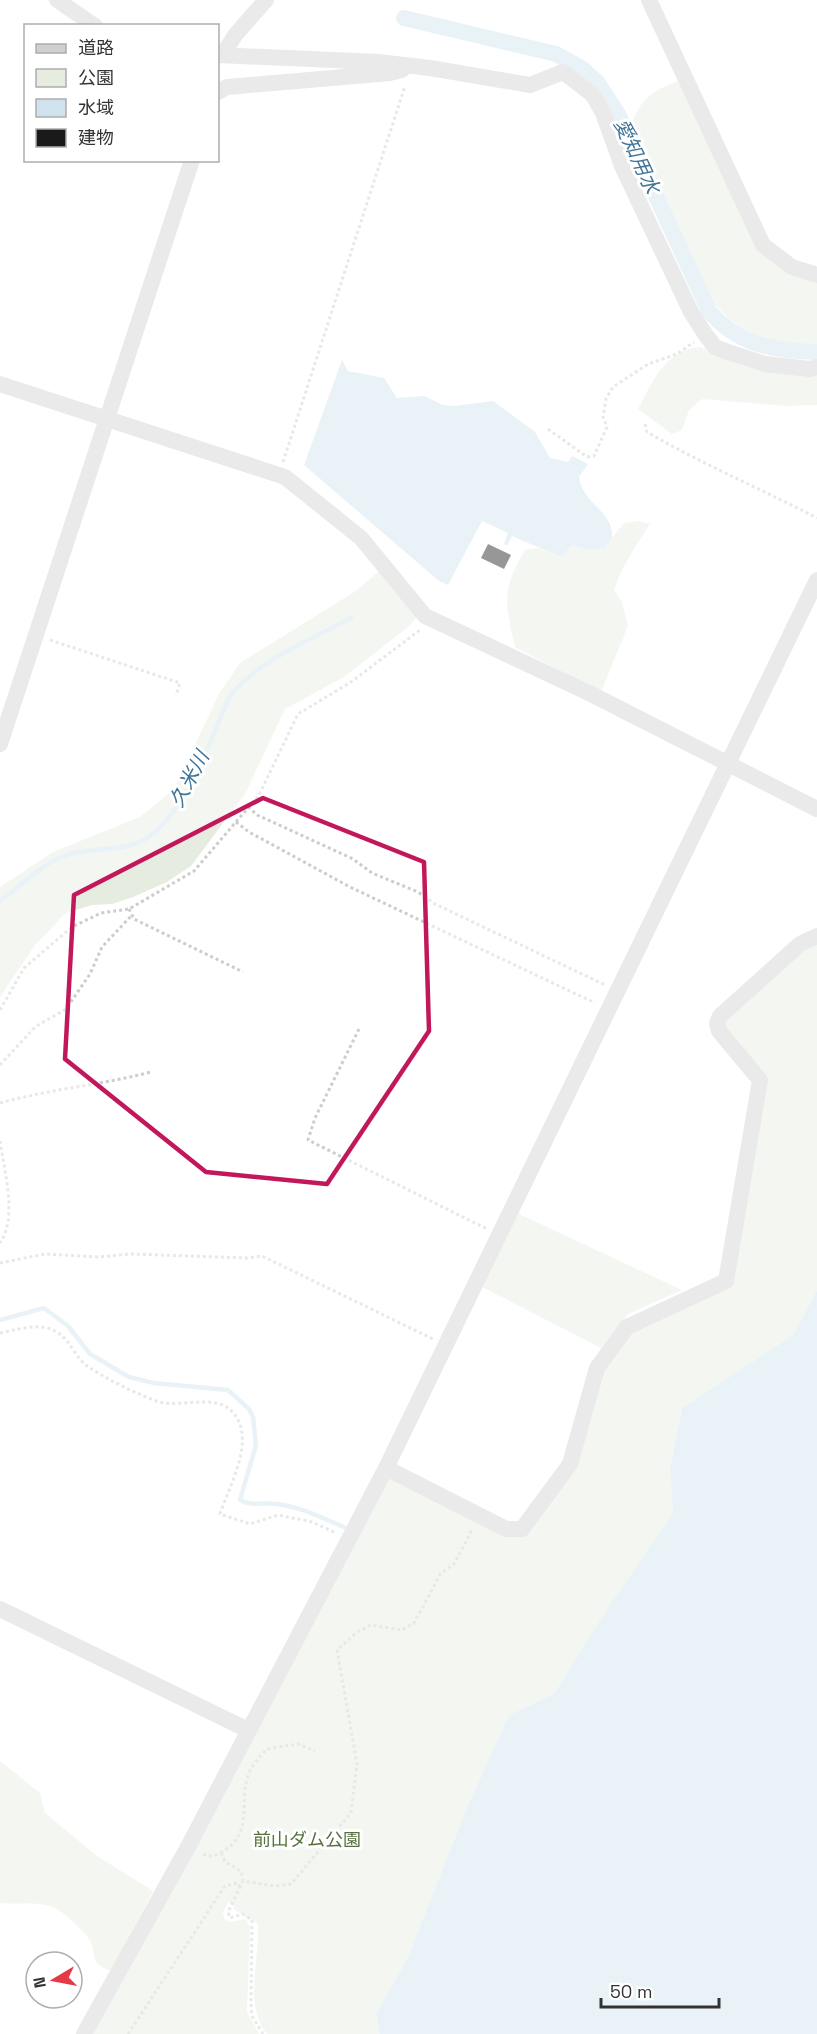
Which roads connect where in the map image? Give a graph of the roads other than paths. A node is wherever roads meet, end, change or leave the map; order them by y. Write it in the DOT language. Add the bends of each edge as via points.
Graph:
graph roads {
  1 [pos="57,0"];
  2 [pos="266,0"];
  3 [pos="650,0"];
  4 [pos="92,24"];
  5 [pos="220,55"];
  6 [pos="411,67"];
  7 [pos="219,91"];
  8 [pos="191,162"];
  9 [pos="817,275"];
  10 [pos="817,368"];
  11 [pos="0,384"];
  12 [pos="106,419"];
  13 [pos="817,580"];
  14 [pos="0,744"];
  15 [pos="728,764"];
  16 [pos="817,808"];
  17 [pos="817,936"];
  18 [pos="386,1468"];
  19 [pos="0,1609"];
  20 [pos="248,1730"];
  21 [pos="84,2034"];
  1 -- 4 [label="street"];
  2 -- 5 [label="street"];
  3 -- 9 [label="street" via="763,245 792,267"];
  5 -- 6 [label="street"];
  6 -- 7 [label="street" via="390,73 227,87"];
  6 -- 10 [label="street" via="530,85 562,72 593,96 603,112 622,166 691,312 715,346 765,363"];
  8 -- 12 [label="street"];
  11 -- 12 [label="street"];
  12 -- 14 [label="street"];
  12 -- 15 [label="street" via="279,475 302,488 361,538 425,616 590,693"];
  13 -- 15 [label="street"];
  15 -- 16 [label="street"];
  15 -- 18 [label="street"];
  17 -- 18 [label="street" via="800,944 720,1016 717,1023 719,1031 760,1080 726,1281 627,1327 597,1368 570,1464 522,1529 506,1529"];
  18 -- 20 [label="street"];
  19 -- 20 [label="street"];
  20 -- 21 [label="street"];
}
